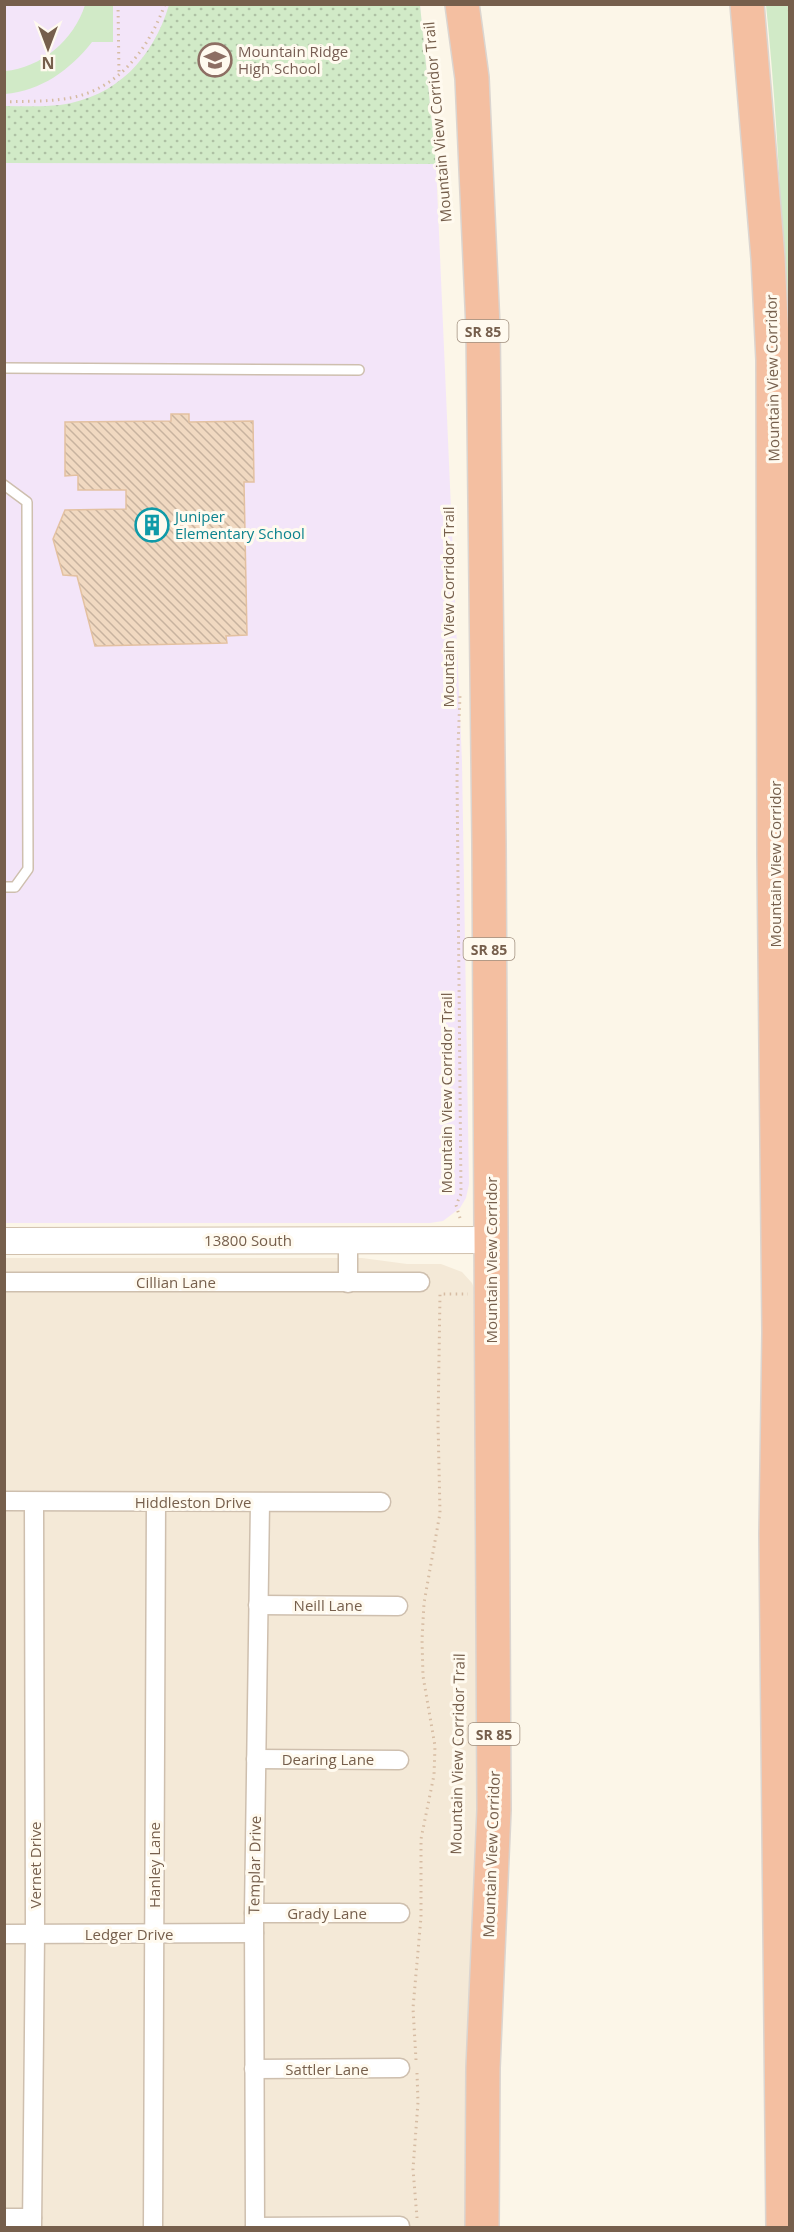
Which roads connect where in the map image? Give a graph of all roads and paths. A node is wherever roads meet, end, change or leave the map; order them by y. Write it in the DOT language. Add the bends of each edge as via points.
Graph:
graph roads {
  1 [pos="118,4"];
  2 [pos="165,4"];
  3 [pos="462,4"];
  4 [pos="747,4"];
  5 [pos="789,4"];
  6 [pos="789,21"];
  7 [pos="119,75"];
  8 [pos="4,102"];
  9 [pos="4,368"];
  10 [pos="359,370"];
  11 [pos="4,485"];
  12 [pos="460,691"];
  13 [pos="4,887"];
  14 [pos="783,1071"];
  15 [pos="458,1209"];
  16 [pos="348,1240"];
  17 [pos="491,1240"];
  18 [pos="4,1241"];
  19 [pos="4,1282"];
  20 [pos="420,1282"];
  21 [pos="348,1283"];
  22 [pos="469,1286"];
  23 [pos="4,1501"];
  24 [pos="34,1502"];
  25 [pos="156,1502"];
  26 [pos="381,1502"];
  27 [pos="260,1503"];
  28 [pos="258,1605"];
  29 [pos="398,1606"];
  30 [pos="256,1759"];
  31 [pos="399,1760"];
  32 [pos="254,1913"];
  33 [pos="400,1913"];
  34 [pos="254,1933"];
  35 [pos="4,1934"];
  36 [pos="35,1934"];
  37 [pos="154,1934"];
  38 [pos="400,2068"];
  39 [pos="254,2069"];
  40 [pos="4,2218"];
  41 [pos="32,2223"];
  42 [pos="255,2227"];
  43 [pos="409,2227"];
  44 [pos="153,2228"];
  45 [pos="482,2228"];
  46 [pos="783,2228"];
  1 -- 7 [label="path"];
  2 -- 7 [label="path" via="142,52"];
  3 -- 17 [label="highway, Mountain View Corridor / SR 85" via="472,78 483,328"];
  4 -- 14 [label="highway, Mountain View Corridor" via="773,360"];
  5 -- 6 [label="path"];
  7 -- 8 [label="path" via="72,98"];
  9 -- 10 [label="lane"];
  11 -- 13 [label="lane" via="27,502 28,869 15,887"];
  12 -- 15 [label="path, Mountain View Corridor Trail"];
  14 -- 46 [label="highway, Mountain View Corridor" via="776,1534"];
  16 -- 17 [label="street, 13800 South"];
  16 -- 18 [label="street, 13800 South"];
  16 -- 21 [label="street"];
  17 -- 45 [label="highway, Mountain View Corridor / SR 85" via="494,1810 483,2067"];
  19 -- 21 [label="street, Cillian Lane"];
  20 -- 21 [label="street, Cillian Lane"];
  22 -- 43 [label="path" via="469,1294 440,1294 440,1513 424,1603 422,1640 423,1676 435,1746 434,1775 421,1839 421,1917 413,2000 418,2084"];
  23 -- 24 [label="street, Hiddleston Drive"];
  24 -- 25 [label="street, Hiddleston Drive"];
  24 -- 36 [label="street, Vernet Drive"];
  25 -- 27 [label="street, Hiddleston Drive"];
  25 -- 37 [label="street, Hanley Lane"];
  26 -- 27 [label="street, Hiddleston Drive"];
  27 -- 28 [label="street, Templar Drive"];
  28 -- 29 [label="street, Neill Lane"];
  28 -- 30 [label="street, Templar Drive"];
  30 -- 31 [label="street, Dearing Lane"];
  30 -- 32 [label="street, Templar Drive"];
  32 -- 33 [label="street, Grady Lane"];
  32 -- 34 [label="street, Templar Drive"];
  34 -- 37 [label="street, Ledger Drive"];
  34 -- 39 [label="street, Templar Drive"];
  35 -- 36 [label="street, Ledger Drive"];
  36 -- 37 [label="street, Ledger Drive"];
  36 -- 41 [label="street, Vernet Drive"];
  37 -- 44 [label="street, Hanley Lane"];
  38 -- 39 [label="street, Sattler Lane"];
  39 -- 42 [label="street, Templar Drive"];
  40 -- 41 [label="street"];
  42 -- 43 [label="street"];
}
